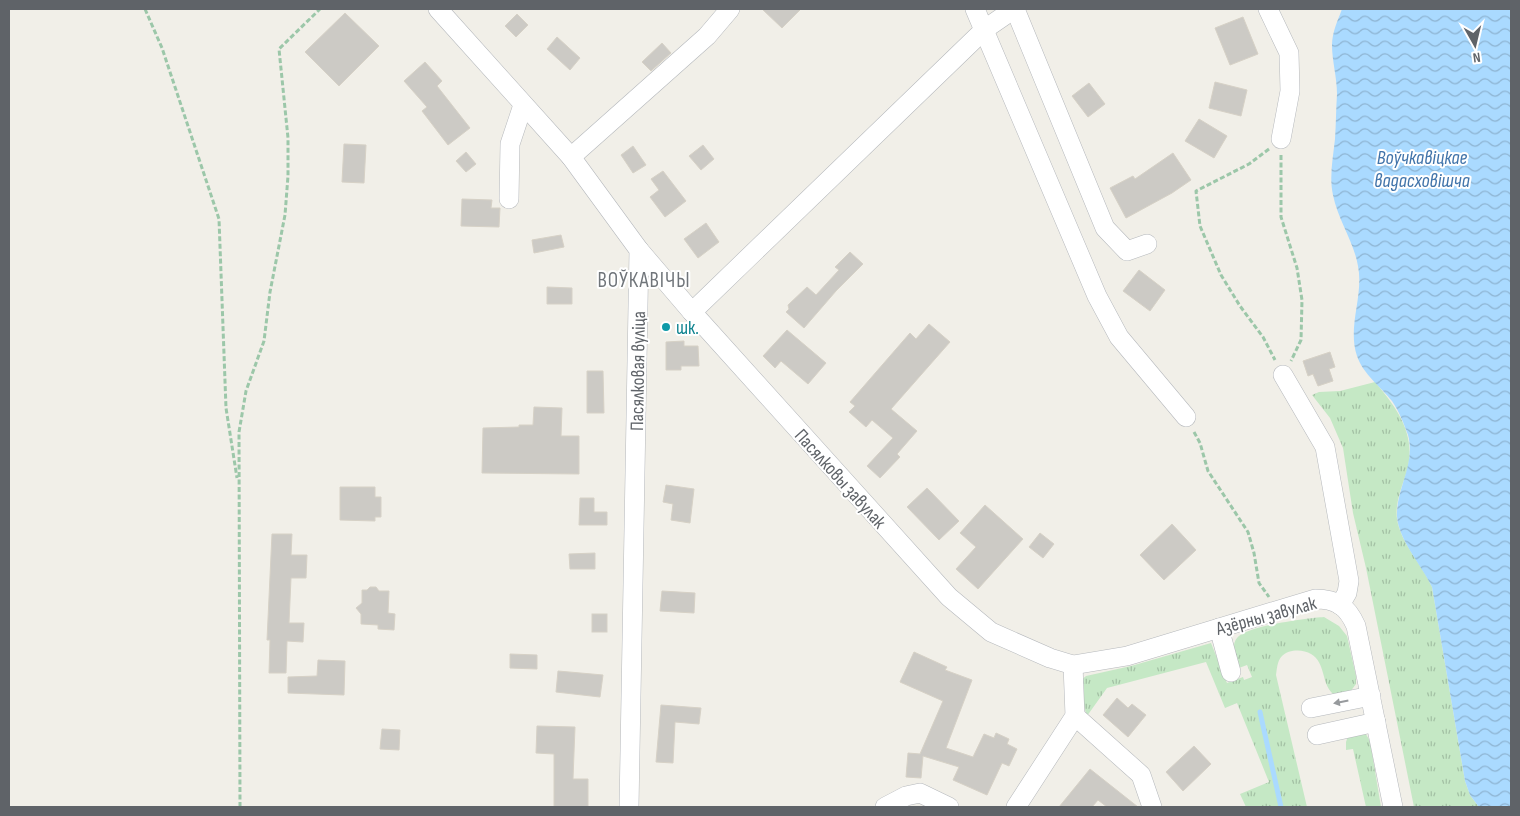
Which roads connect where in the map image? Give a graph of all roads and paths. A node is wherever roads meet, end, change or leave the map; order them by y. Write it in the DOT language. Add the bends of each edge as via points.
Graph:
graph roads {
  1 [pos="145,9"];
  2 [pos="320,9"];
  3 [pos="438,9"];
  4 [pos="730,9"];
  5 [pos="975,9"];
  6 [pos="1015,9"];
  7 [pos="1268,9"];
  8 [pos="985,30"];
  9 [pos="523,105"];
  10 [pos="1281,139"];
  11 [pos="571,157"];
  12 [pos="509,199"];
  13 [pos="1147,244"];
  14 [pos="639,250"];
  15 [pos="692,312"];
  16 [pos="1283,375"];
  17 [pos="1186,418"];
  18 [pos="238,488"];
  19 [pos="1340,605"];
  20 [pos="1278,610"];
  21 [pos="1219,628"];
  22 [pos="1073,665"];
  23 [pos="1231,672"];
  24 [pos="1371,696"];
  25 [pos="1311,708"];
  26 [pos="1075,716"];
  27 [pos="1376,722"];
  28 [pos="1317,735"];
  29 [pos="240,807"];
  30 [pos="630,807"];
  31 [pos="885,807"];
  32 [pos="949,807"];
  33 [pos="1016,807"];
  34 [pos="1152,807"];
  35 [pos="1394,807"];
  1 -- 18 [label="path" via="162,48 218,219 226,408"];
  2 -- 18 [label="path" via="279,49 288,138 285,215 264,341 242,411"];
  3 -- 9 [label="street"];
  4 -- 11 [label="street" via="707,36"];
  5 -- 8 [label="street"];
  6 -- 8 [label="street"];
  6 -- 13 [label="street" via="1105,228 1126,251"];
  7 -- 10 [label="street" via="1289,53 1290,91"];
  8 -- 15 [label="street"];
  8 -- 17 [label="street" via="1097,296 1119,337"];
  9 -- 11 [label="street"];
  9 -- 12 [label="street" via="510,144"];
  10 -- 16 [label="path" via="1281,217 1298,268 1302,300 1301,340"];
  10 -- 16 [label="path" via="1249,164 1196,191 1200,226 1221,275 1263,337"];
  11 -- 14 [label="street"];
  14 -- 15 [label="street, Пасялковы завулак"];
  14 -- 30 [label="street, Пасялковая вуліца"];
  15 -- 22 [label="street, Пасялковы завулак" via="948,597 991,632 1043,656"];
  16 -- 19 [label="street" via="1326,447 1349,582"];
  17 -- 20 [label="path" via="1200,443 1208,471 1248,532 1259,583"];
  18 -- 29 [label="path"];
  19 -- 20 [label="street, Азёрны завулак" via="1315,600"];
  19 -- 24 [label="street, Азёрны завулак" via="1356,626"];
  20 -- 21 [label="street, Азёрны завулак"];
  21 -- 22 [label="street, Азёрны завулак" via="1127,656"];
  21 -- 23 [label="street"];
  22 -- 26 [label="street"];
  24 -- 25 [label="street, one-way"];
  24 -- 27 [label="street, Азёрны завулак"];
  26 -- 33 [label="street"];
  26 -- 34 [label="street" via="1141,775"];
  27 -- 28 [label="street"];
  27 -- 35 [label="street, Азёрны завулак"];
  31 -- 32 [label="street" via="920,793"];
}
